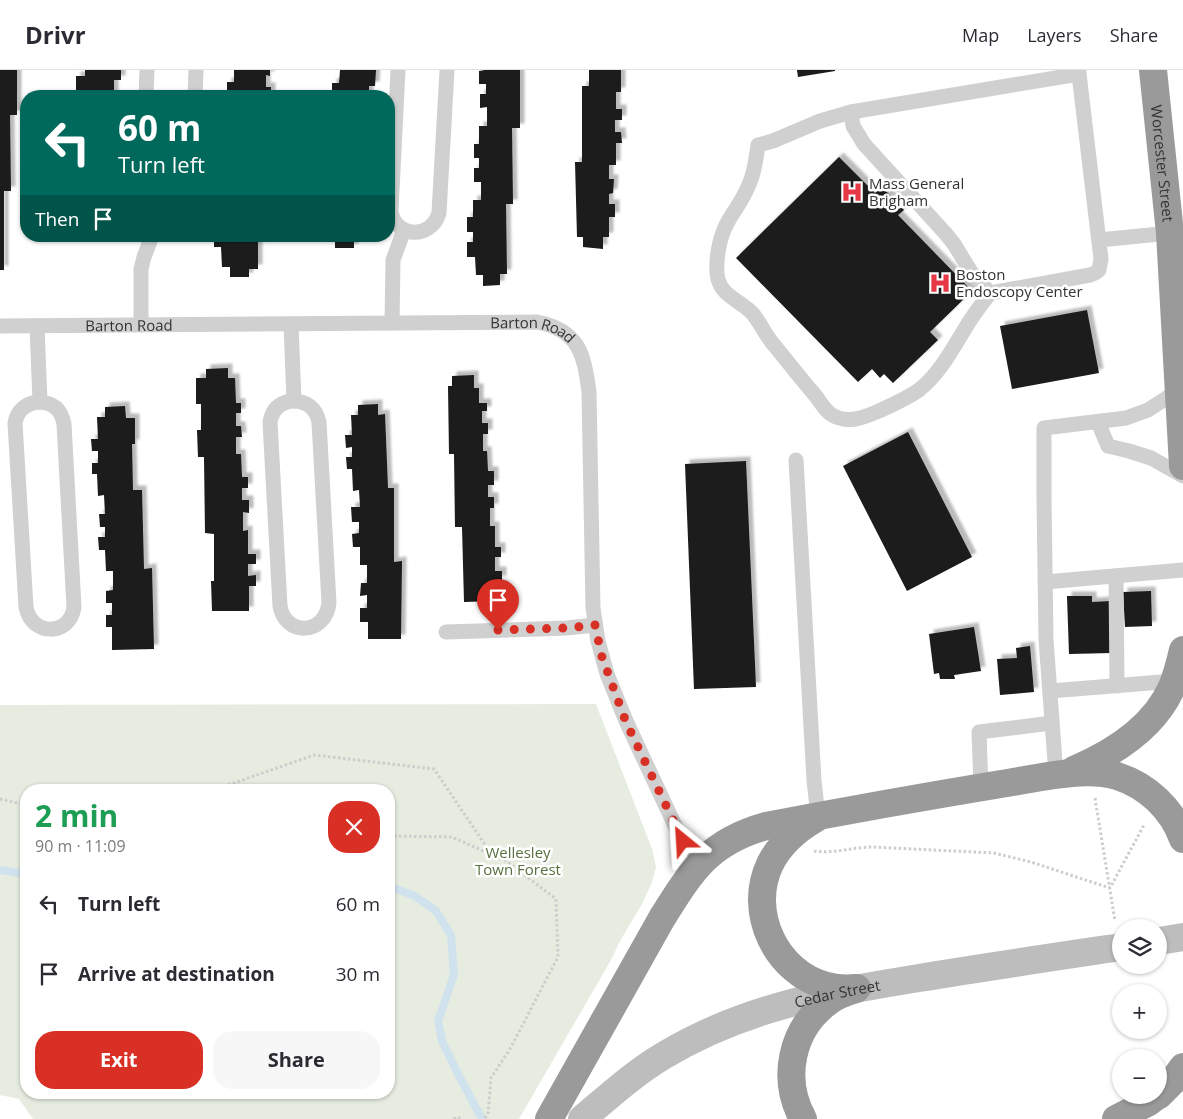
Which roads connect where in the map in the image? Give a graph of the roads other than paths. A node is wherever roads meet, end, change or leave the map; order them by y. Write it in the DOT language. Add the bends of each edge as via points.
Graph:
graph roads {
  1 [pos="147,70"];
  2 [pos="196,70"];
  3 [pos="398,70"];
  4 [pos="447,70"];
  5 [pos="1153,70"];
  6 [pos="1079,72"];
  7 [pos="146,90"];
  8 [pos="195,90"];
  9 [pos="851,112"];
  10 [pos="395,129"];
  11 [pos="395,222"];
  12 [pos="404,230"];
  13 [pos="1170,233"];
  14 [pos="1098,240"];
  15 [pos="150,242"];
  16 [pos="990,293"];
  17 [pos="392,323"];
  18 [pos="291,324"];
  19 [pos="141,325"];
  20 [pos="0,326"];
  21 [pos="36,326"];
  22 [pos="1179,390"];
  23 [pos="294,401"];
  24 [pos="40,402"];
  25 [pos="1098,422"];
  26 [pos="796,460"];
  27 [pos="1183,466"];
  28 [pos="1183,476"];
  29 [pos="1183,570"];
  30 [pos="1116,576"];
  31 [pos="1045,582"];
  32 [pos="595,625"];
  33 [pos="446,632"];
  34 [pos="1183,650"];
  35 [pos="1174,681"];
  36 [pos="1117,686"];
  37 [pos="1050,691"];
  38 [pos="1052,723"];
  39 [pos="1061,774"];
  40 [pos="981,787"];
  41 [pos="818,816"];
  42 [pos="1183,839"];
  43 [pos="702,861"];
  44 [pos="1183,937"];
  45 [pos="1167,940"];
  46 [pos="1112,948"];
  47 [pos="857,988"];
  48 [pos="1183,1067"];
  49 [pos="1167,1087"];
  50 [pos="1145,1104"];
  51 [pos="549,1119"];
  52 [pos="582,1119"];
  53 [pos="803,1119"];
  54 [pos="1116,1119"];
  1 -- 7 [label="lane"];
  2 -- 8 [label="lane"];
  3 -- 10 [label="lane"];
  4 -- 12 [label="lane" via="439,213 436,222 427,230"];
  5 -- 13 [label="highway, Worcester Street"];
  6 -- 9 [label="lane"];
  6 -- 14 [label="lane"];
  9 -- 16 [label="lane" via="853,126 864,144 946,234 971,272"];
  9 -- 16 [label="lane" via="758,145 750,182 729,220 719,248 717,274 722,288 752,314 829,412 843,419 865,417 901,401 924,385 939,370"];
  11 -- 12 [label="lane"];
  12 -- 17 [label="lane" via="393,260"];
  13 -- 14 [label="lane"];
  13 -- 22 [label="highway, Worcester Street"];
  14 -- 16 [label="lane" via="1101,265 1095,273"];
  15 -- 19 [label="lane" via="141,268"];
  17 -- 18 [label="lane, Barton Road"];
  17 -- 32 [label="lane, Barton Road" via="537,322 560,330 576,345 586,365 589,392"];
  18 -- 19 [label="lane, Barton Road"];
  18 -- 23 [label="lane"];
  19 -- 21 [label="lane, Barton Road"];
  20 -- 21 [label="lane, Barton Road"];
  21 -- 24 [label="lane"];
  22 -- 25 [label="lane" via="1141,413"];
  22 -- 27 [label="highway, Worcester Street"];
  23 -- 23 [label="lane" via="275,409 270,425 281,612 290,624 305,628 321,622 329,603 318,419 311,406"];
  24 -- 24 [label="lane" via="23,408 15,423 26,607 34,623 44,629 53,629 66,623 74,607 64,424 56,408"];
  25 -- 28 [label="lane" via="1108,446 1151,458"];
  25 -- 31 [label="lane" via="1044,428"];
  26 -- 41 [label="lane"];
  29 -- 30 [label="lane"];
  30 -- 31 [label="lane"];
  30 -- 36 [label="lane"];
  31 -- 37 [label="lane"];
  32 -- 33 [label="lane"];
  32 -- 43 [label="lane, Barton Road" via="607,674 626,722 680,836"];
  34 -- 35 [label="highway"];
  35 -- 36 [label="lane"];
  35 -- 39 [label="highway" via="1162,705 1136,733 1107,754"];
  36 -- 37 [label="lane"];
  37 -- 38 [label="lane"];
  38 -- 39 [label="lane"];
  38 -- 40 [label="lane" via="979,732"];
  39 -- 40 [label="highway"];
  39 -- 42 [label="highway" via="1100,773 1140,786 1169,812"];
  40 -- 41 [label="highway"];
  41 -- 43 [label="highway" via="749,831 732,838"];
  41 -- 47 [label="highway" via="792,835 770,865 762,896 763,914 774,945 796,970 826,986"];
  43 -- 51 [label="highway" via="662,918"];
  44 -- 45 [label="main road"];
  46 -- 47 [label="main road, Cedar Street"];
  47 -- 52 [label="main road, Cedar Street" via="776,1007 700,1036 638,1072"];
  47 -- 53 [label="highway" via="838,995 816,1011 799,1038 791,1068 796,1104"];
  48 -- 49 [label="highway"];
  50 -- 54 [label="highway"];
}
